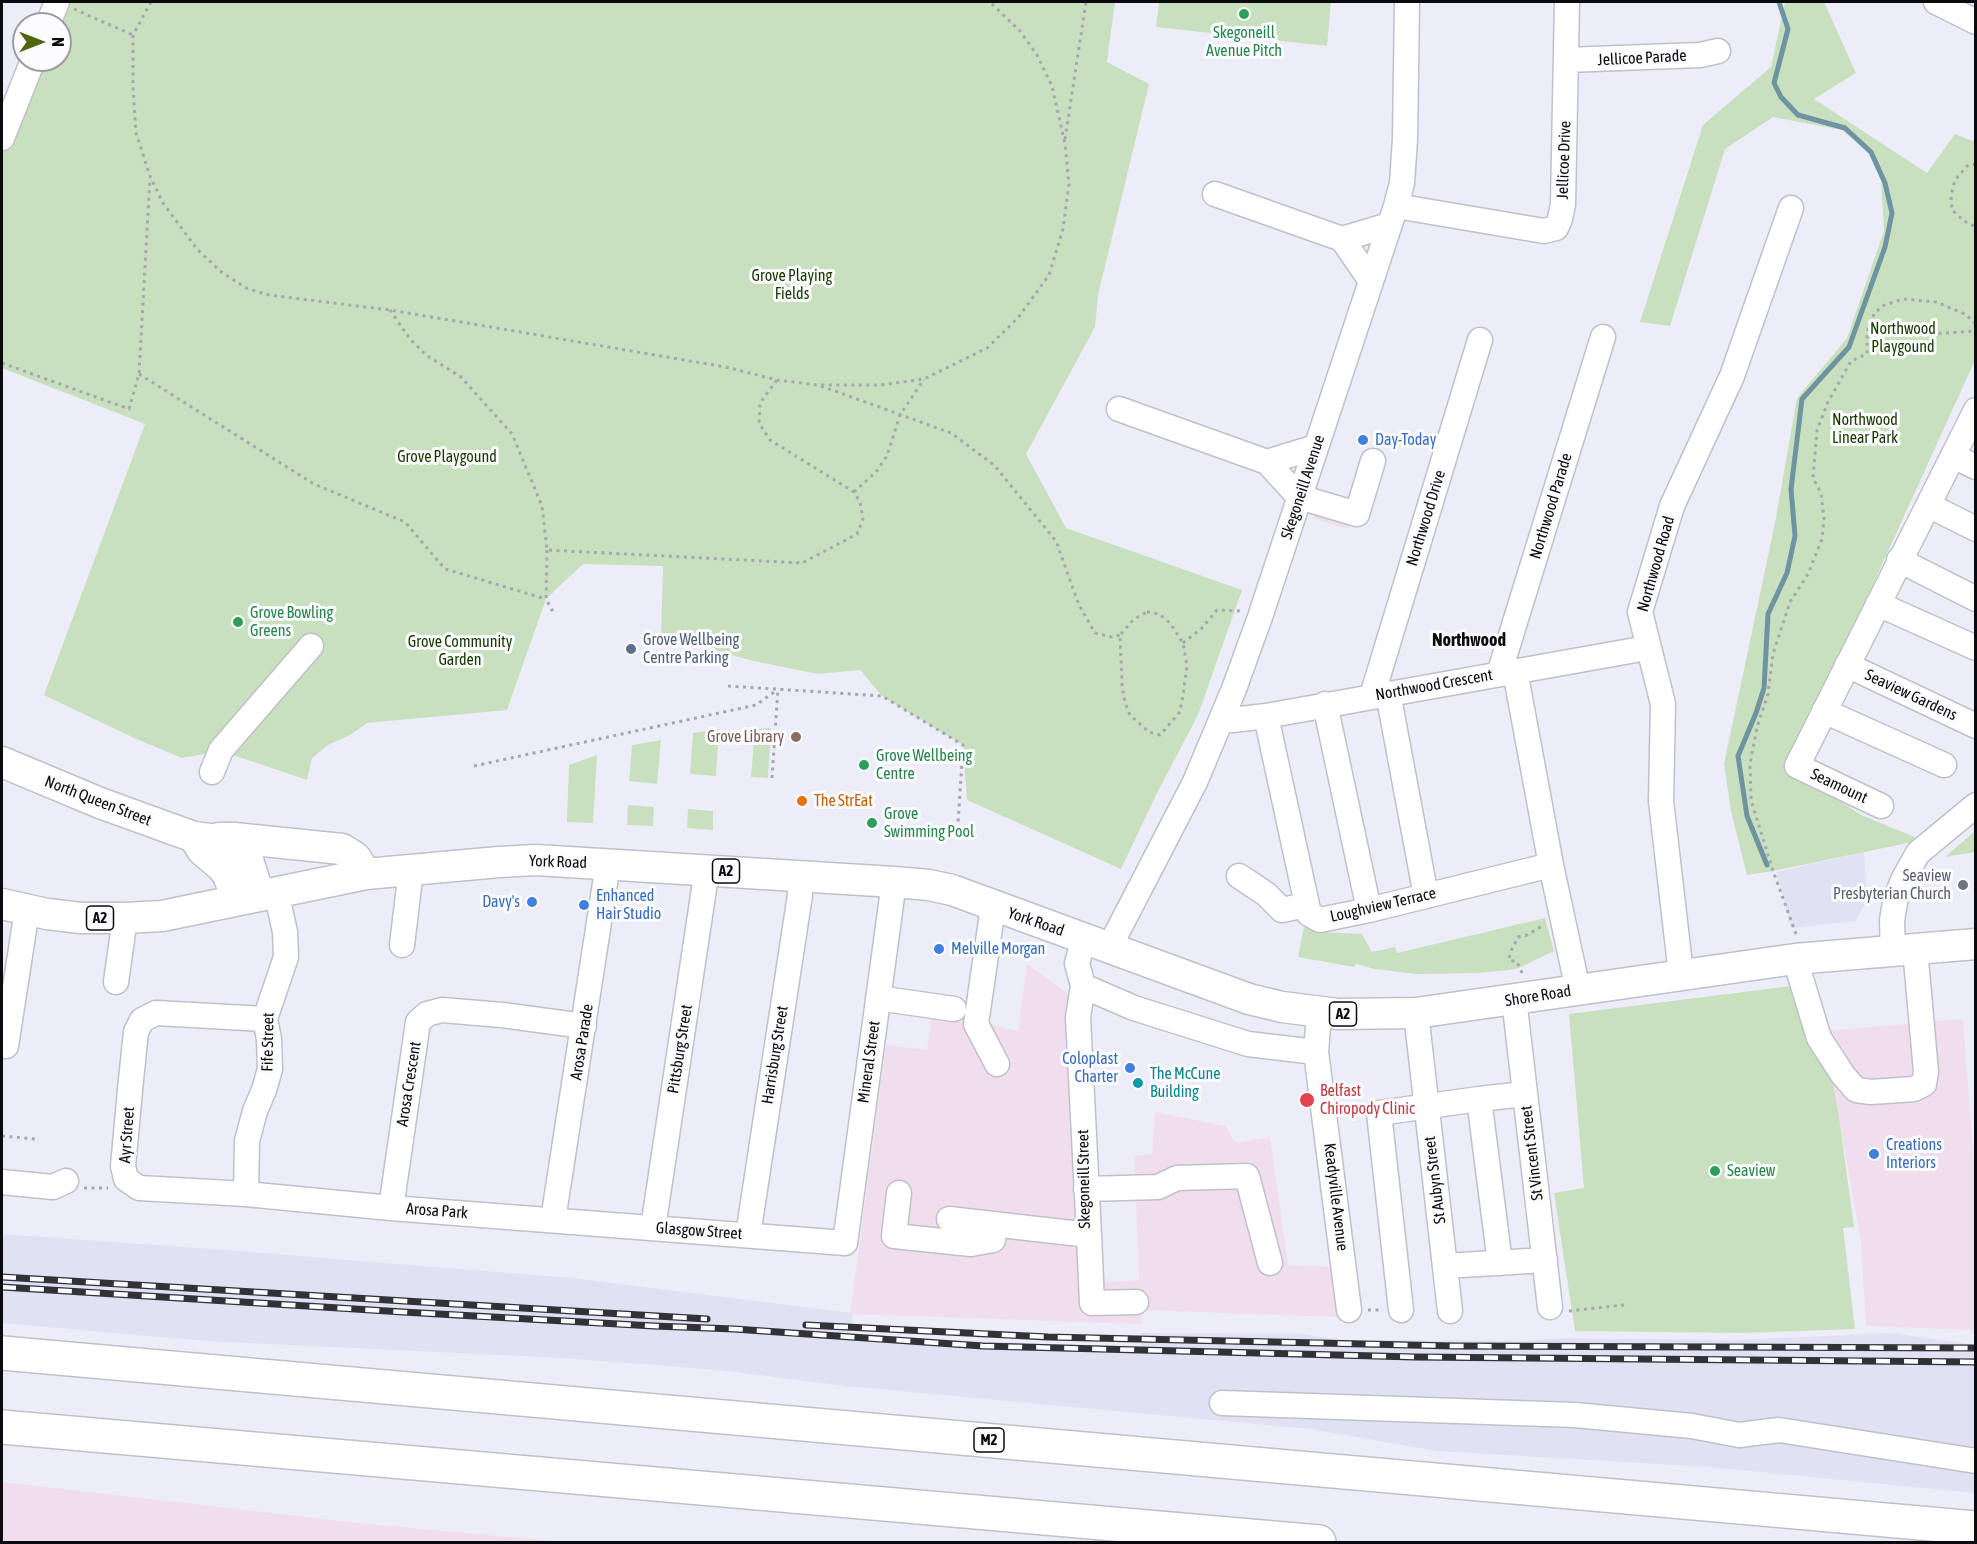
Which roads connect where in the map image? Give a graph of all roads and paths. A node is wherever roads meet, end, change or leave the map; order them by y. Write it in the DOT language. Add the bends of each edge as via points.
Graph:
graph roads {
  1 [pos="151,2"];
  2 [pos="990,2"];
  3 [pos="1086,2"];
  4 [pos="1407,2"];
  5 [pos="1567,2"];
  6 [pos="1936,2"];
  7 [pos="61,4"];
  8 [pos="1976,22"];
  9 [pos="133,35"];
  10 [pos="1718,51"];
  11 [pos="1566,60"];
  12 [pos="28,72"];
  13 [pos="2,138"];
  14 [pos="1065,144"];
  15 [pos="1976,165"];
  16 [pos="150,176"];
  17 [pos="1215,194"];
  18 [pos="1791,208"];
  19 [pos="1393,216"];
  20 [pos="1976,227"];
  21 [pos="1342,239"];
  22 [pos="1371,281"];
  23 [pos="390,310"];
  24 [pos="1976,324"];
  25 [pos="1976,331"];
  26 [pos="1931,334"];
  27 [pos="1603,337"];
  28 [pos="1480,340"];
  29 [pos="2,363"];
  30 [pos="139,374"];
  31 [pos="924,379"];
  32 [pos="777,380"];
  33 [pos="817,385"];
  34 [pos="1119,409"];
  35 [pos="1976,410"];
  36 [pos="900,415"];
  37 [pos="1316,447"];
  38 [pos="1953,456"];
  39 [pos="1373,461"];
  40 [pos="1267,462"];
  41 [pos="1976,467"];
  42 [pos="854,492"];
  43 [pos="1299,497"];
  44 [pos="1928,505"];
  45 [pos="1976,529"];
  46 [pos="547,550"];
  47 [pos="1899,561"];
  48 [pos="546,599"];
  49 [pos="1976,599"];
  50 [pos="1878,604"];
  51 [pos="554,612"];
  52 [pos="1260,617"];
  53 [pos="1120,635"];
  54 [pos="1183,643"];
  55 [pos="311,646"];
  56 [pos="1647,648"];
  57 [pos="1976,648"];
  58 [pos="1847,665"];
  59 [pos="1507,672"];
  60 [pos="728,686"];
  61 [pos="778,689"];
  62 [pos="1380,694"];
  63 [pos="1325,704"];
  64 [pos="1824,711"];
  65 [pos="1266,716"];
  66 [pos="1222,720"];
  67 [pos="1976,726"];
  68 [pos="2,762"];
  69 [pos="1944,765"];
  70 [pos="474,766"];
  71 [pos="212,772"];
  72 [pos="772,778"];
  73 [pos="1976,805"];
  74 [pos="1881,806"];
  75 [pos="958,824"];
  76 [pos="202,838"];
  77 [pos="609,864"];
  78 [pos="1551,865"];
  79 [pos="411,870"];
  80 [pos="706,870"];
  81 [pos="366,874"];
  82 [pos="799,875"];
  83 [pos="1239,876"];
  84 [pos="894,882"];
  85 [pos="257,895"];
  86 [pos="1426,896"];
  87 [pos="1306,905"];
  88 [pos="14,907"];
  89 [pos="993,907"];
  90 [pos="1369,910"];
  91 [pos="125,918"];
  92 [pos="1551,923"];
  93 [pos="1096,944"];
  94 [pos="1976,944"];
  95 [pos="402,945"];
  96 [pos="1795,947"];
  97 [pos="1904,950"];
  98 [pos="1681,974"];
  99 [pos="116,982"];
  100 [pos="1083,986"];
  101 [pos="1518,986"];
  102 [pos="1578,990"];
  103 [pos="878,998"];
  104 [pos="954,1009"];
  105 [pos="1319,1013"];
  106 [pos="1416,1013"];
  107 [pos="265,1019"];
  108 [pos="584,1026"];
  109 [pos="6,1046"];
  110 [pos="1316,1052"];
  111 [pos="997,1064"];
  112 [pos="1525,1094"];
  113 [pos="1479,1099"];
  114 [pos="1426,1106"];
  115 [pos="2,1136"];
  116 [pos="35,1139"];
  117 [pos="66,1181"];
  118 [pos="2,1182"];
  119 [pos="133,1184"];
  120 [pos="1086,1190"];
  121 [pos="899,1193"];
  122 [pos="246,1194"];
  123 [pos="320,1202"];
  124 [pos="391,1208"];
  125 [pos="950,1219"];
  126 [pos="554,1220"];
  127 [pos="995,1224"];
  128 [pos="653,1228"];
  129 [pos="748,1235"];
  130 [pos="1089,1235"];
  131 [pos="845,1242"];
  132 [pos="1545,1260"];
  133 [pos="1270,1263"];
  134 [pos="1500,1263"];
  135 [pos="1445,1266"];
  136 [pos="1136,1302"];
  137 [pos="1624,1305"];
  138 [pos="1550,1307"];
  139 [pos="1349,1310"];
  140 [pos="1401,1310"];
  141 [pos="1450,1311"];
  142 [pos="2,1353"];
  143 [pos="1222,1403"];
  144 [pos="2,1427"];
  145 [pos="1976,1461"];
  146 [pos="1976,1528"];
  147 [pos="1319,1542"];
  1 -- 9 [label="path"];
  2 -- 14 [label="path" via="1037,55 1052,86"];
  3 -- 14 [label="path"];
  4 -- 19 [label="street, Skegoneill Avenue" via="1405,139 1402,183"];
  5 -- 11 [label="street, Jellicoe Drive"];
  6 -- 8 [label="street"];
  7 -- 9 [label="path"];
  9 -- 16 [label="path" via="135,133"];
  10 -- 11 [label="street, Jellicoe Parade"];
  11 -- 19 [label="street, Jellicoe Drive" via="1563,204 1556,228 1544,231"];
  12 -- 13 [label="street"];
  14 -- 31 [label="path" via="1069,184 1062,230 1049,275 1018,318 987,348"];
  15 -- 20 [label="path" via="1967,166 1955,180 1951,195 1952,210"];
  16 -- 23 [label="path" via="163,203 196,249 246,288 269,295"];
  16 -- 30 [label="path"];
  17 -- 21 [label="street"];
  18 -- 56 [label="street, Northwood Road" via="1732,376 1672,506 1640,612"];
  19 -- 21 [label="street"];
  19 -- 22 [label="street, Skegoneill Avenue"];
  21 -- 22 [label="street"];
  22 -- 37 [label="street, Skegoneill Avenue"];
  23 -- 32 [label="path" via="726,367"];
  23 -- 46 [label="path" via="410,339 426,355 460,377 512,434 542,506"];
  24 -- 96 [label="path" via="1965,314 1936,302 1903,299 1882,306 1867,332 1867,354 1851,361 1817,430 1813,478 1821,493 1822,539 1808,574 1790,602 1773,654 1768,694 1750,764 1751,800"];
  25 -- 26 [label="path"];
  27 -- 59 [label="street, Northwood Parade"];
  28 -- 62 [label="street, Northwood Drive"];
  29 -- 30 [label="path" via="129,408"];
  30 -- 48 [label="path" via="314,484 405,522 445,569"];
  31 -- 33 [label="path" via="881,385"];
  31 -- 36 [label="path"];
  32 -- 33 [label="path"];
  32 -- 42 [label="path" via="760,403 759,423 770,440"];
  33 -- 36 [label="path"];
  34 -- 40 [label="street"];
  35 -- 38 [label="street"];
  36 -- 42 [label="path" via="887,456"];
  36 -- 53 [label="path" via="951,433 994,465 1056,541 1079,605 1095,633"];
  37 -- 40 [label="street"];
  37 -- 43 [label="street, Skegoneill Avenue"];
  38 -- 41 [label="street"];
  38 -- 44 [label="street"];
  39 -- 43 [label="street" via="1357,514"];
  40 -- 43 [label="street"];
  42 -- 46 [label="path" via="863,519 856,534 802,562"];
  43 -- 52 [label="street, Skegoneill Avenue"];
  44 -- 45 [label="street"];
  44 -- 47 [label="street"];
  46 -- 48 [label="path"];
  47 -- 49 [label="street"];
  47 -- 50 [label="street"];
  48 -- 51 [label="path"];
  50 -- 57 [label="street"];
  50 -- 58 [label="street"];
  52 -- 54 [label="path" via="1236,609 1217,610"];
  52 -- 66 [label="street, Skegoneill Avenue"];
  53 -- 54 [label="path" via="1134,619 1147,612 1159,614 1170,623"];
  53 -- 54 [label="path" via="1125,702 1130,715 1149,732 1160,735 1179,713 1182,702 1187,666"];
  55 -- 71 [label="street" via="221,750"];
  56 -- 59 [label="street, Northwood Crescent"];
  56 -- 98 [label="street, Northwood Road" via="1663,704 1661,801"];
  58 -- 64 [label="street"];
  58 -- 67 [label="street, Seaview Gardens"];
  59 -- 62 [label="street, Northwood Crescent"];
  59 -- 78 [label="street, Northwood Parade"];
  60 -- 61 [label="path"];
  61 -- 70 [label="path" via="756,705"];
  61 -- 72 [label="path"];
  61 -- 75 [label="path" via="882,696 963,745"];
  62 -- 63 [label="street, Northwood Crescent"];
  62 -- 86 [label="street, Northwood Drive"];
  63 -- 65 [label="street, Northwood Crescent"];
  63 -- 90 [label="street"];
  64 -- 69 [label="street"];
  64 -- 74 [label="street, Seamount" via="1797,766"];
  65 -- 66 [label="street, Northwood Crescent"];
  65 -- 87 [label="street, Loughview Terrace"];
  66 -- 93 [label="street, Skegoneill Avenue" via="1195,782"];
  68 -- 76 [label="main road, North Queen Street" via="100,803"];
  73 -- 97 [label="street" via="1918,854 1904,878 1892,920"];
  76 -- 81 [label="main road" via="342,849 355,857"];
  76 -- 85 [label="main road, North Queen Street" via="227,844 248,860"];
  77 -- 79 [label="main road, York Road / A2" via="527,861"];
  77 -- 80 [label="main road, York Road / A2"];
  77 -- 108 [label="street, Arosa Parade"];
  78 -- 86 [label="street, Loughview Terrace"];
  78 -- 102 [label="street, Northwood Parade"];
  79 -- 81 [label="main road, York Road / A2"];
  79 -- 95 [label="street"];
  80 -- 82 [label="main road, York Road / A2"];
  80 -- 128 [label="street, Pittsburg Street"];
  81 -- 85 [label="main road, York Road / A2"];
  82 -- 84 [label="main road, York Road / A2"];
  82 -- 129 [label="street, Harrisburg Street" via="800,895"];
  83 -- 87 [label="street" via="1282,910"];
  84 -- 89 [label="main road, York Road / A2" via="940,887"];
  84 -- 103 [label="street, Mineral Street"];
  85 -- 91 [label="main road, York Road / A2" via="162,916"];
  85 -- 107 [label="street, Fife Street" via="285,932 286,957"];
  86 -- 90 [label="street, Loughview Terrace"];
  87 -- 90 [label="street, Loughview Terrace" via="1309,915 1320,920"];
  88 -- 91 [label="main road, York Road / A2" via="47,915"];
  88 -- 109 [label="street"];
  89 -- 93 [label="main road, York Road / A2"];
  89 -- 111 [label="street" via="976,1024"];
  91 -- 99 [label="street"];
  92 -- 101 [label="path" via="1518,937 1509,960 1517,962"];
  93 -- 100 [label="street" via="1077,963"];
  93 -- 105 [label="main road, Shore Road / A2" via="1249,999"];
  94 -- 97 [label="main road, Shore Road / A2"];
  96 -- 97 [label="main road, Shore Road / A2"];
  96 -- 97 [label="street" via="1819,1038 1856,1090 1871,1092 1914,1089 1924,1084 1926,1072"];
  96 -- 98 [label="main road, Shore Road / A2"];
  98 -- 102 [label="main road, Shore Road / A2"];
  100 -- 110 [label="street" via="1134,1008 1248,1044"];
  100 -- 120 [label="street, Skegoneill Street" via="1078,1017"];
  101 -- 102 [label="main road, Shore Road / A2"];
  101 -- 106 [label="main road, Shore Road / A2"];
  101 -- 112 [label="street, St Vincent Street"];
  103 -- 104 [label="street"];
  103 -- 131 [label="street, Mineral Street"];
  105 -- 106 [label="main road, Shore Road / A2"];
  105 -- 110 [label="street, Keadyville Avenue"];
  106 -- 114 [label="street, St Aubyn Street"];
  107 -- 119 [label="street, Ayr Street" via="156,1013 142,1020 136,1032 123,1166 126,1179"];
  107 -- 122 [label="street, Fife Street" via="270,1069 247,1141"];
  108 -- 124 [label="street, Arosa Crescent" via="442,1010 427,1014 418,1022"];
  108 -- 126 [label="street, Arosa Parade"];
  110 -- 139 [label="street, Keadyville Avenue"];
  112 -- 113 [label="street"];
  112 -- 132 [label="street, St Vincent Street"];
  113 -- 114 [label="street"];
  113 -- 134 [label="street"];
  114 -- 135 [label="street, St Aubyn Street"];
  114 -- 140 [label="street" via="1379,1113"];
  115 -- 116 [label="path"];
  117 -- 118 [label="street" via="53,1187"];
  117 -- 119 [label="path" via="81,1188"];
  119 -- 122 [label="street, Ayr Street" via="139,1188"];
  120 -- 130 [label="street, Skegoneill Street"];
  120 -- 133 [label="street" via="1158,1186 1177,1178 1247,1176"];
  121 -- 127 [label="street" via="894,1236 971,1244 993,1240"];
  122 -- 123 [label="street, Ayr Street"];
  123 -- 124 [label="street, Arosa Park"];
  124 -- 126 [label="street, Arosa Park"];
  125 -- 127 [label="street, Skegoneill Street"];
  126 -- 128 [label="street, Glasgow Street"];
  127 -- 130 [label="street, Skegoneill Street"];
  128 -- 129 [label="street, Glasgow Street"];
  129 -- 131 [label="street, Glasgow Street"];
  130 -- 136 [label="street" via="1092,1303"];
  132 -- 134 [label="street"];
  132 -- 138 [label="street, St Vincent Street"];
  134 -- 135 [label="street"];
  135 -- 141 [label="street, St Aubyn Street"];
  137 -- 138 [label="path" via="1552,1313"];
  142 -- 146 [label="highway, M2"];
  143 -- 145 [label="street" via="1575,1415 1692,1426 1739,1435 1779,1430"];
  144 -- 147 [label="highway"];
}
